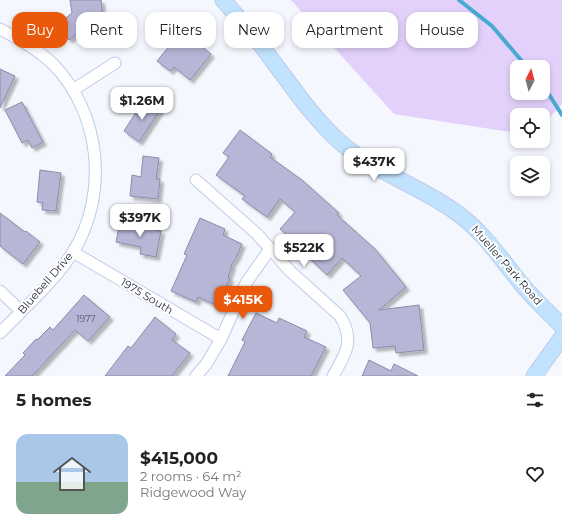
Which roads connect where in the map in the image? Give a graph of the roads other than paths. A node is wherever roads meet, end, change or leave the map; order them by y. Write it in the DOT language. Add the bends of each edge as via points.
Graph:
graph roads {
  1 [pos="223,0"];
  2 [pos="0,29"];
  3 [pos="115,63"];
  4 [pos="73,90"];
  5 [pos="196,180"];
  6 [pos="270,249"];
  7 [pos="73,252"];
  8 [pos="0,291"];
  9 [pos="21,311"];
  10 [pos="562,326"];
  11 [pos="0,332"];
  12 [pos="562,337"];
  13 [pos="221,339"];
  14 [pos="196,376"];
  15 [pos="334,376"];
  16 [pos="534,376"];
  1 -- 10 [label="main road, Mueller Park Road" via="323,126 362,159 463,217 490,243 524,286"];
  2 -- 4 [label="street, Bluebell Drive" via="39,52"];
  3 -- 4 [label="street"];
  4 -- 7 [label="street, Bluebell Drive" via="81,104 91,136 95,174 90,214"];
  5 -- 6 [label="street" via="257,234"];
  6 -- 13 [label="street" via="246,283"];
  6 -- 15 [label="street" via="345,323 347,348"];
  7 -- 9 [label="street, Bluebell Drive"];
  7 -- 13 [label="street, 1975 South"];
  8 -- 9 [label="street"];
  9 -- 11 [label="street, Bluebell Drive"];
  12 -- 16 [label="main road"];
  13 -- 14 [label="street"];
}
